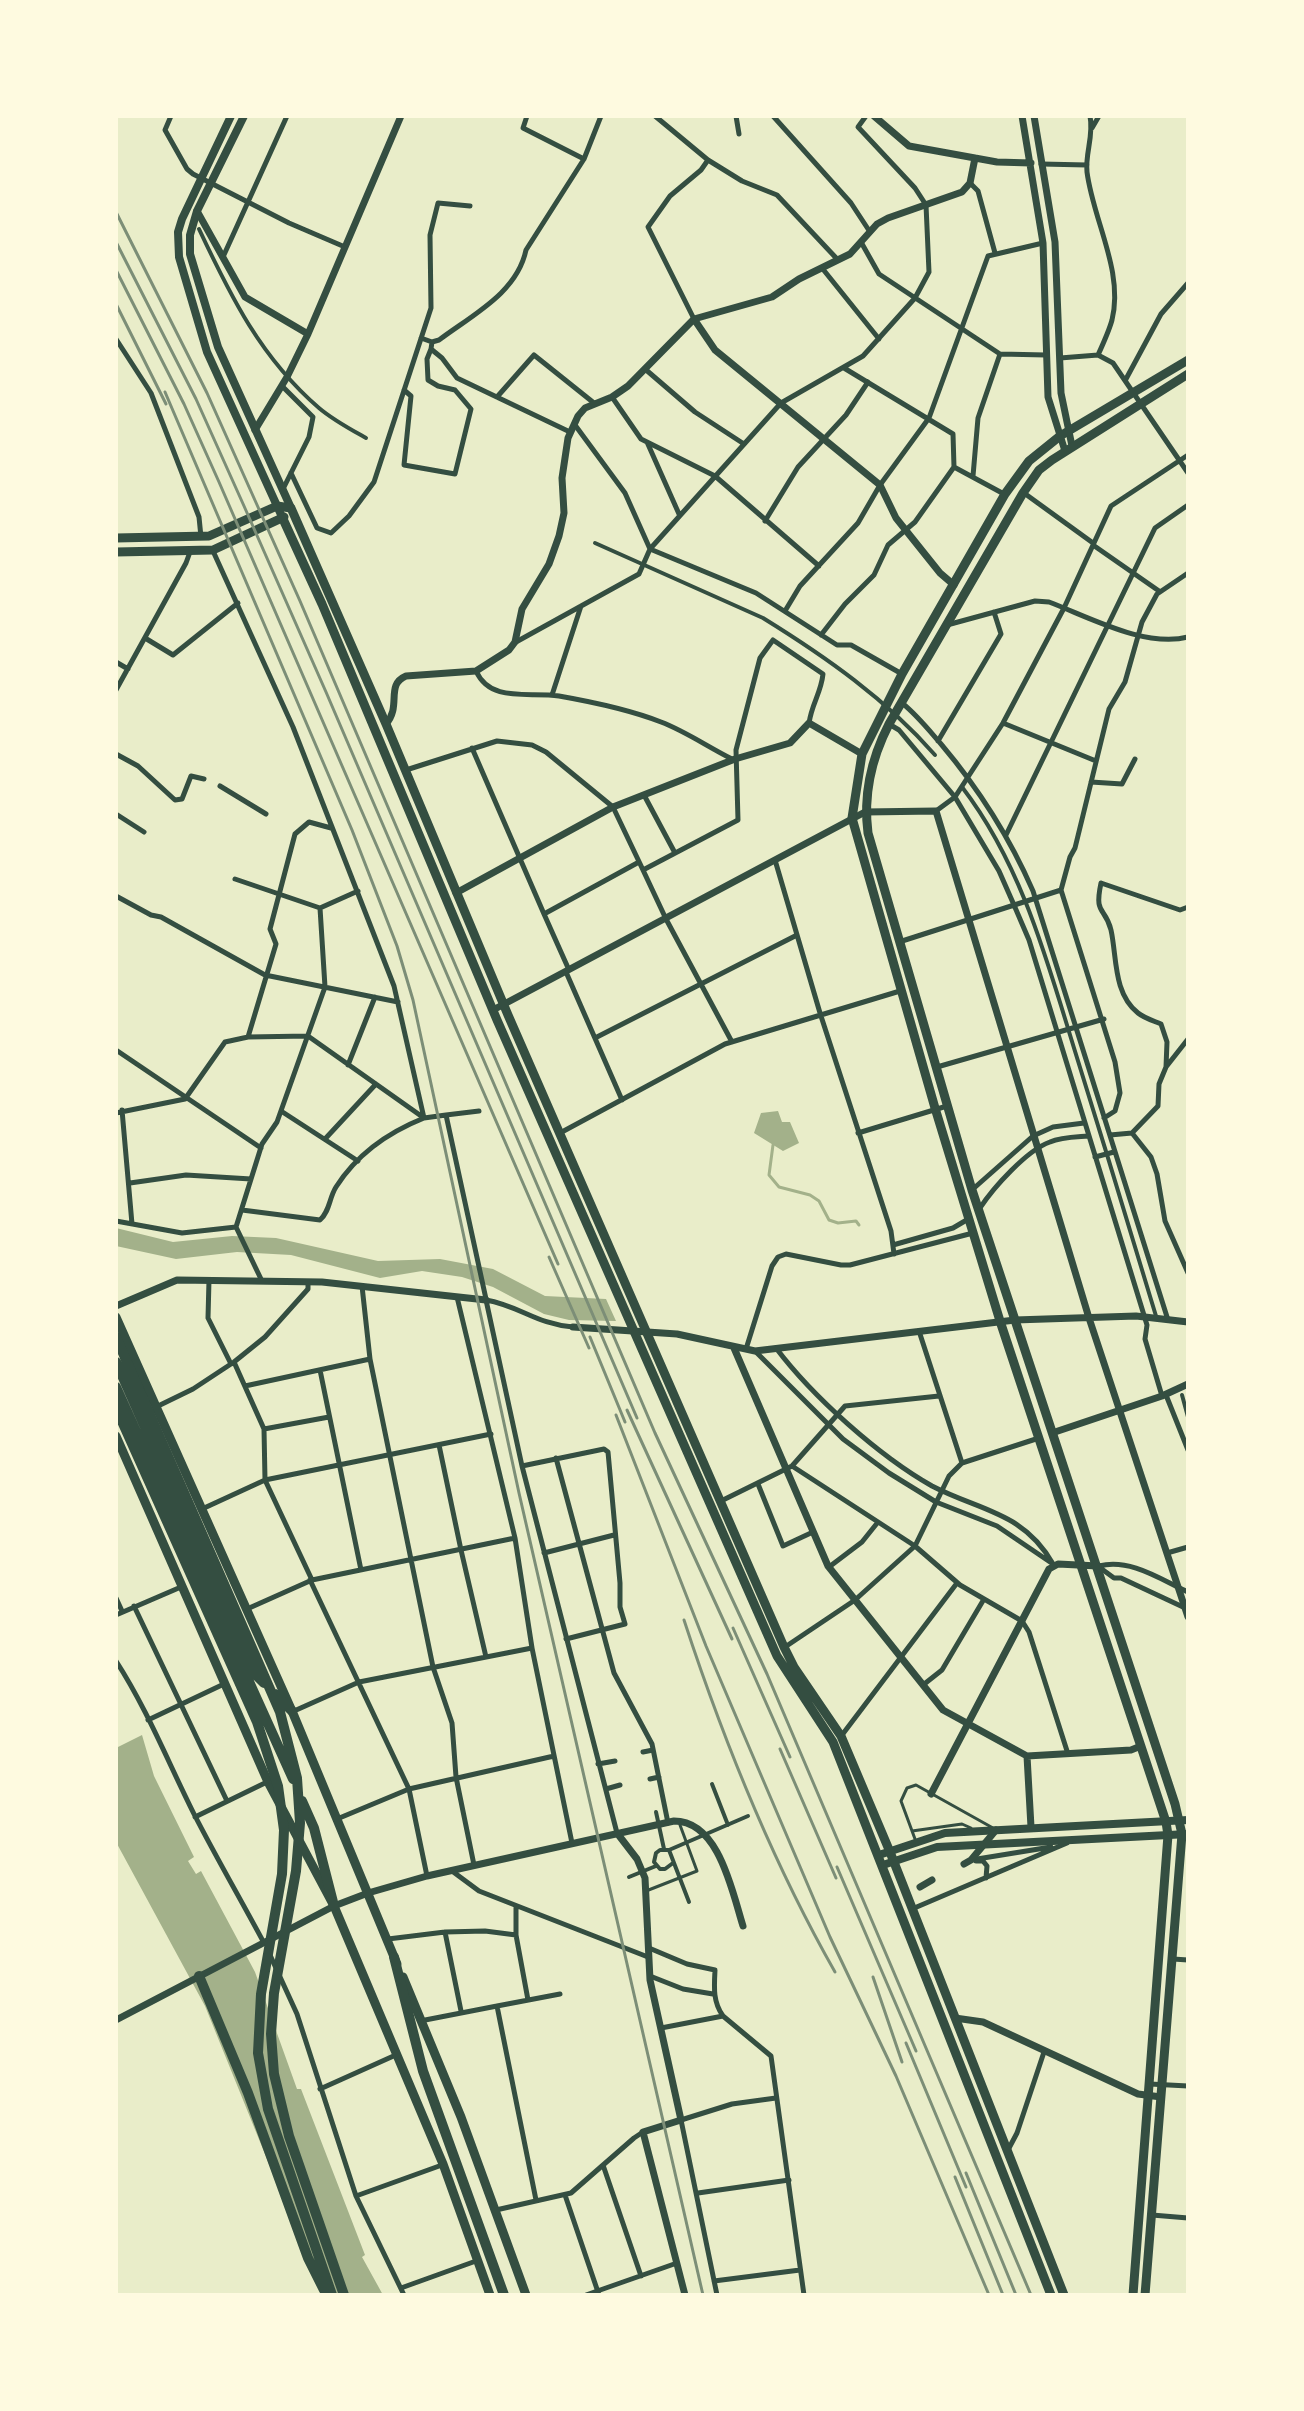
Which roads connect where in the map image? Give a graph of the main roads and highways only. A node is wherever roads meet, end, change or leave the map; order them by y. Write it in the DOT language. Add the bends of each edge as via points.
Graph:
graph roads {
  1 [pos="231,116"];
  2 [pos="244,116"];
  3 [pos="1188,360"];
  4 [pos="1188,374"];
  5 [pos="277,506"];
  6 [pos="291,508"];
  7 [pos="283,519"];
  8 [pos="116,538"];
  9 [pos="116,552"];
  10 [pos="116,1317"];
  11 [pos="116,1337"];
  12 [pos="116,1362"];
  13 [pos="116,1387"];
  14 [pos="116,1408"];
  15 [pos="116,1436"];
  16 [pos="245,1663"];
  17 [pos="292,1711"];
  18 [pos="1184,1821"];
  19 [pos="1166,1822"];
  20 [pos="1185,1834"];
  21 [pos="1168,1835"];
  22 [pos="886,1859"];
  23 [pos="334,1906"];
  24 [pos="394,1957"];
  25 [pos="199,1976"];
  26 [pos="329,2295"];
  27 [pos="344,2295"];
  28 [pos="490,2295"];
  29 [pos="504,2295"];
  30 [pos="526,2295"];
  31 [pos="1051,2295"];
  32 [pos="1064,2295"];
  33 [pos="1133,2295"];
  34 [pos="1145,2295"];
  1 -- 5 [label="main road" via="178,232 180,263 207,352"];
  2 -- 6 [label="main road" via="197,211 190,235 191,262 218,347"];
  3 -- 19 [label="highway" via="1060,436 1029,461 902,674 862,754 852,818 1000,1321"];
  4 -- 18 [label="highway" via="1039,470 889,724 875,752 865,812 972,1190"];
  5 -- 6 [label="highway"];
  5 -- 7 [label="main road"];
  5 -- 8 [label="highway" via="201,537"];
  6 -- 7 [label="highway"];
  6 -- 22 [label="highway" via="784,1647 841,1736"];
  7 -- 9 [label="highway" via="218,548"];
  7 -- 22 [label="highway" via="777,1656 833,1742"];
  10 -- 17 [label="highway"];
  11 -- 27 [label="highway" via="280,1712 293,1753 299,1843 274,1993 272,2054 285,2122"];
  12 -- 16 [label="highway"];
  13 -- 16 [label="highway"];
  14 -- 26 [label="highway" via="257,1722 278,1786 284,1850 260,2004 260,2073"];
  15 -- 23 [label="highway" via="268,1782"];
  16 -- 17 [label="highway"];
  16 -- 23 [label="highway" via="314,1828"];
  17 -- 24 [label="highway"];
  18 -- 19 [label="main road"];
  18 -- 20 [label="highway"];
  19 -- 21 [label="highway"];
  19 -- 22 [label="main road" via="945,1833"];
  20 -- 21 [label="main road"];
  20 -- 34 [label="highway"];
  21 -- 22 [label="main road" via="991,1841"];
  21 -- 33 [label="highway"];
  22 -- 31 [label="highway"];
  22 -- 32 [label="highway" via="912,1909"];
  23 -- 28 [label="highway" via="443,2164"];
  24 -- 29 [label="highway" via="423,2071"];
  24 -- 30 [label="highway" via="461,2117"];
  25 -- 26 [label="highway" via="308,2258"];
}
